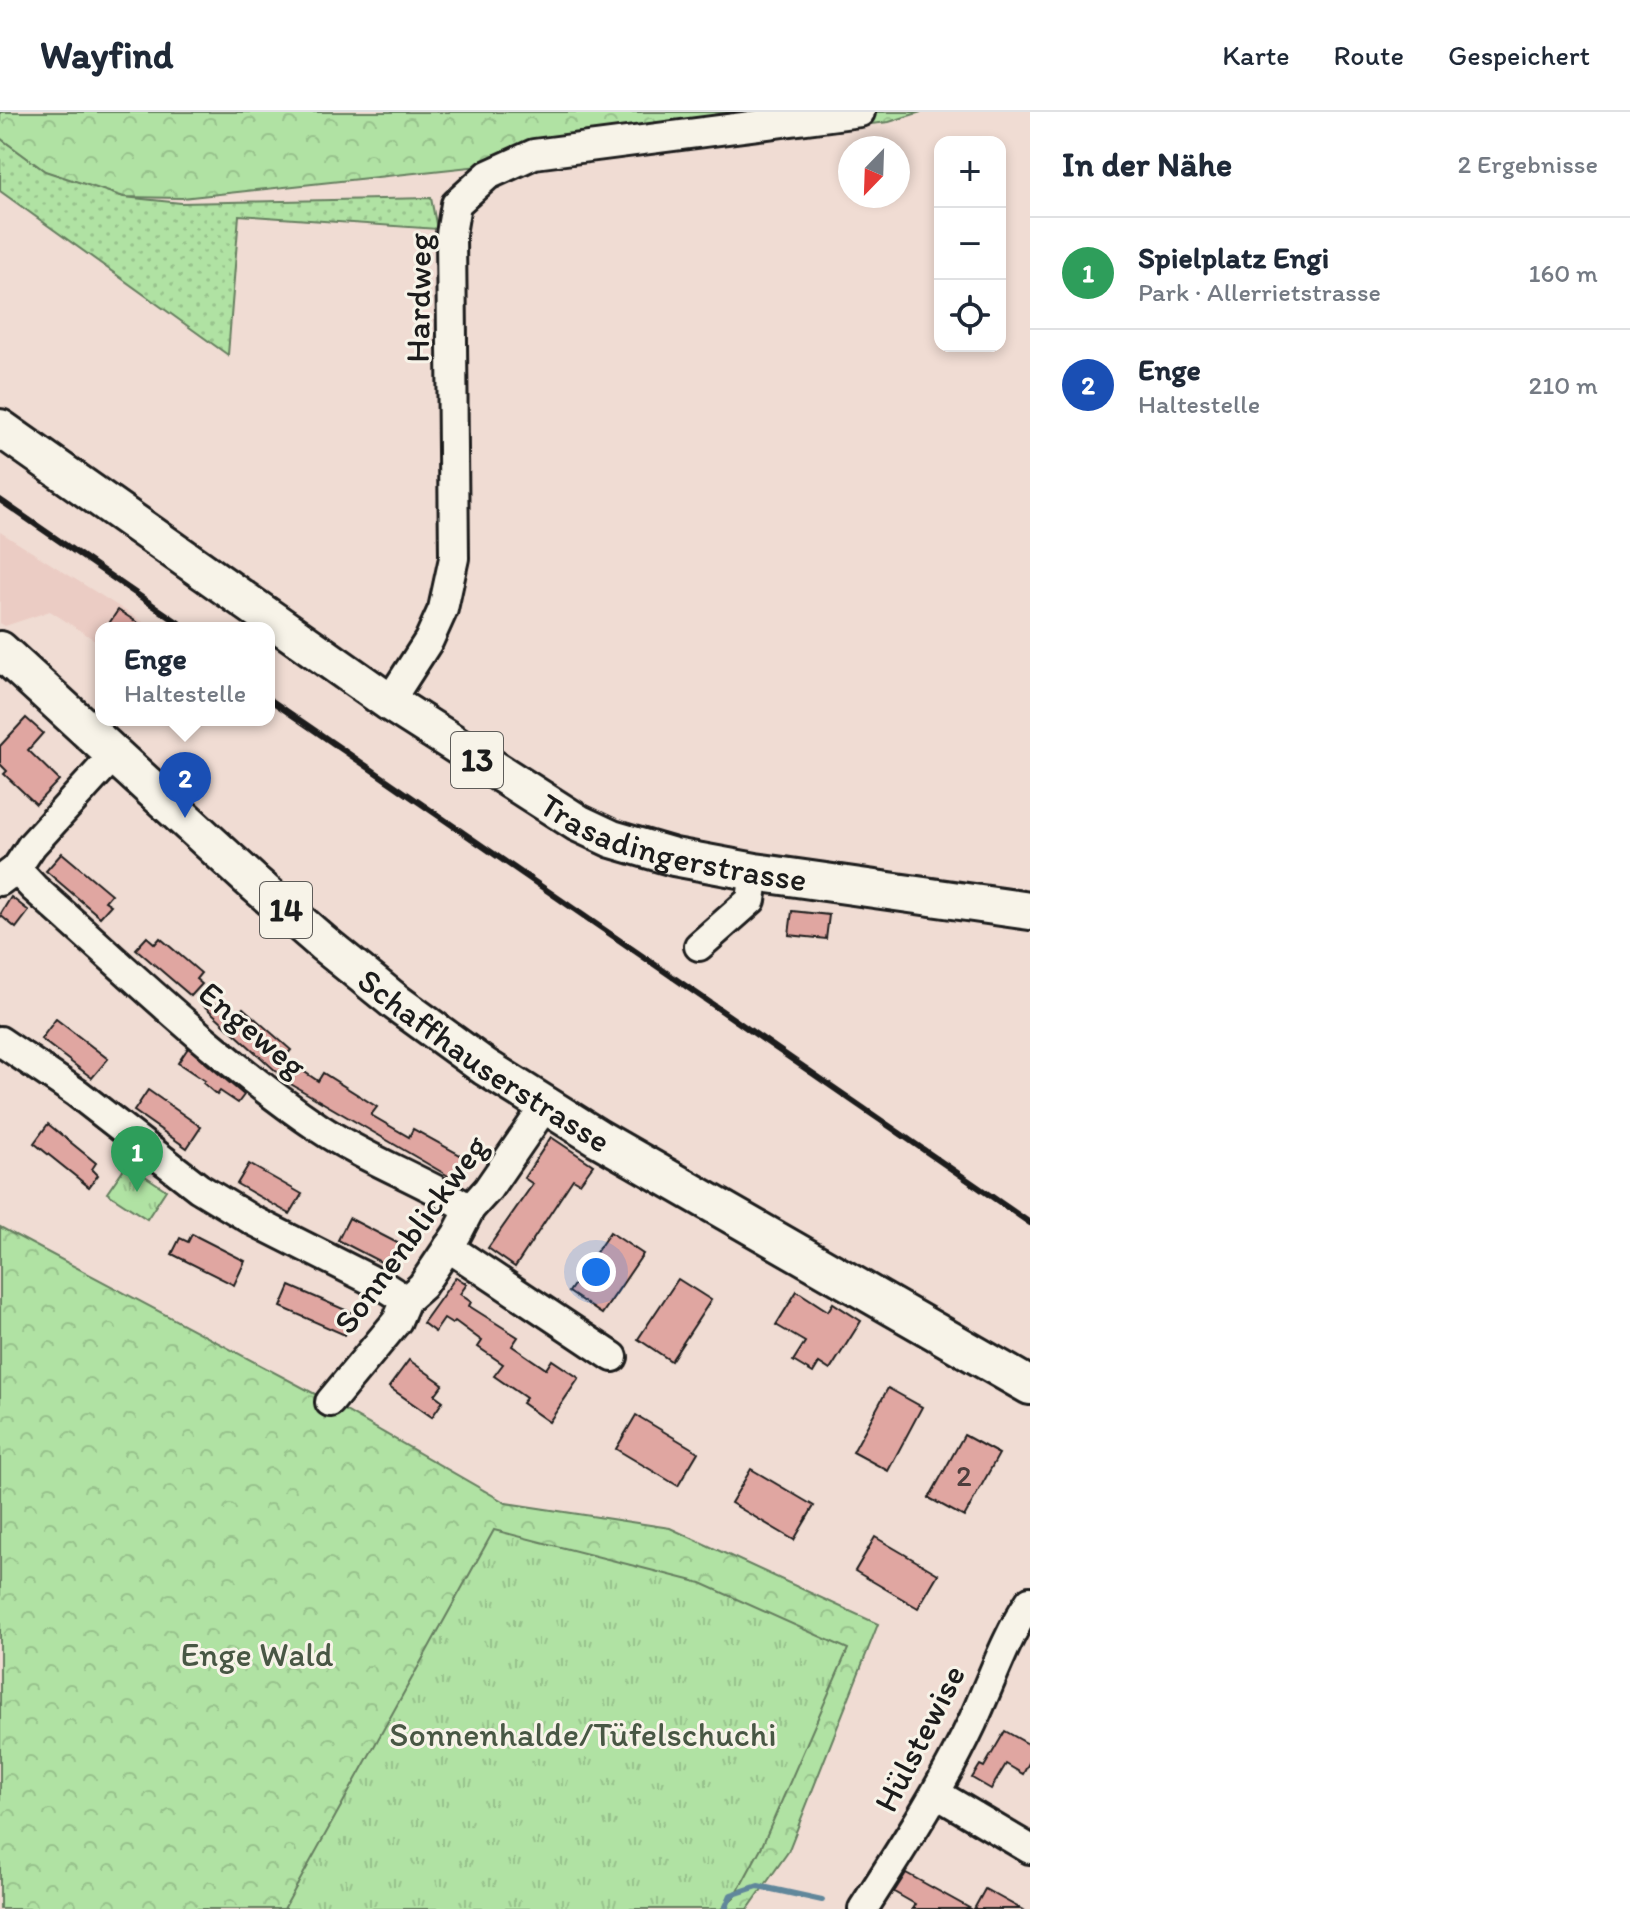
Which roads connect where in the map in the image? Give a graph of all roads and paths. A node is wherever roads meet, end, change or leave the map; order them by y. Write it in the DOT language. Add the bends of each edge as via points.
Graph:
graph roads {
  1 [pos="860,112"];
  2 [pos="0,428"];
  3 [pos="0,650"];
  4 [pos="389,702"];
  5 [pos="115,754"];
  6 [pos="755,872"];
  7 [pos="8,875"];
  8 [pos="1030,911"];
  9 [pos="699,946"];
  10 [pos="0,1041"];
  11 [pos="545,1106"];
  12 [pos="470,1209"];
  13 [pos="448,1247"];
  14 [pos="406,1300"];
  15 [pos="613,1357"];
  16 [pos="1030,1386"];
  17 [pos="330,1402"];
  18 [pos="1030,1601"];
  19 [pos="937,1794"];
  20 [pos="1030,1849"];
  21 [pos="868,1908"];
  1 -- 4 [label="street, Hardweg" via="534,154 488,175 456,204 451,234 454,558 443,609"];
  2 -- 4 [label="main road, Trasadingerstrasse / 13"];
  3 -- 5 [label="main road, Schaffhauserstrasse / 14"];
  4 -- 6 [label="main road, Trasadingerstrasse / 13" via="552,809 612,839"];
  5 -- 7 [label="street"];
  5 -- 11 [label="main road, Schaffhauserstrasse / 14" via="335,953"];
  6 -- 8 [label="main road, Trasadingerstrasse / 13"];
  6 -- 9 [label="street" via="751,900"];
  7 -- 12 [label="street, Engeweg" via="34,888 273,1096 323,1130"];
  10 -- 14 [label="street" via="199,1188"];
  11 -- 12 [label="street, Sonnenblickweg"];
  11 -- 16 [label="main road, Schaffhauserstrasse / 14"];
  12 -- 13 [label="street, Sonnenblickweg"];
  13 -- 14 [label="street, Sonnenblickweg"];
  13 -- 15 [label="street"];
  14 -- 17 [label="street, Sonnenblickweg" via="397,1321"];
  18 -- 19 [label="street, Hülstewise"];
  19 -- 20 [label="street"];
  19 -- 21 [label="street, Hülstewise"];
}
